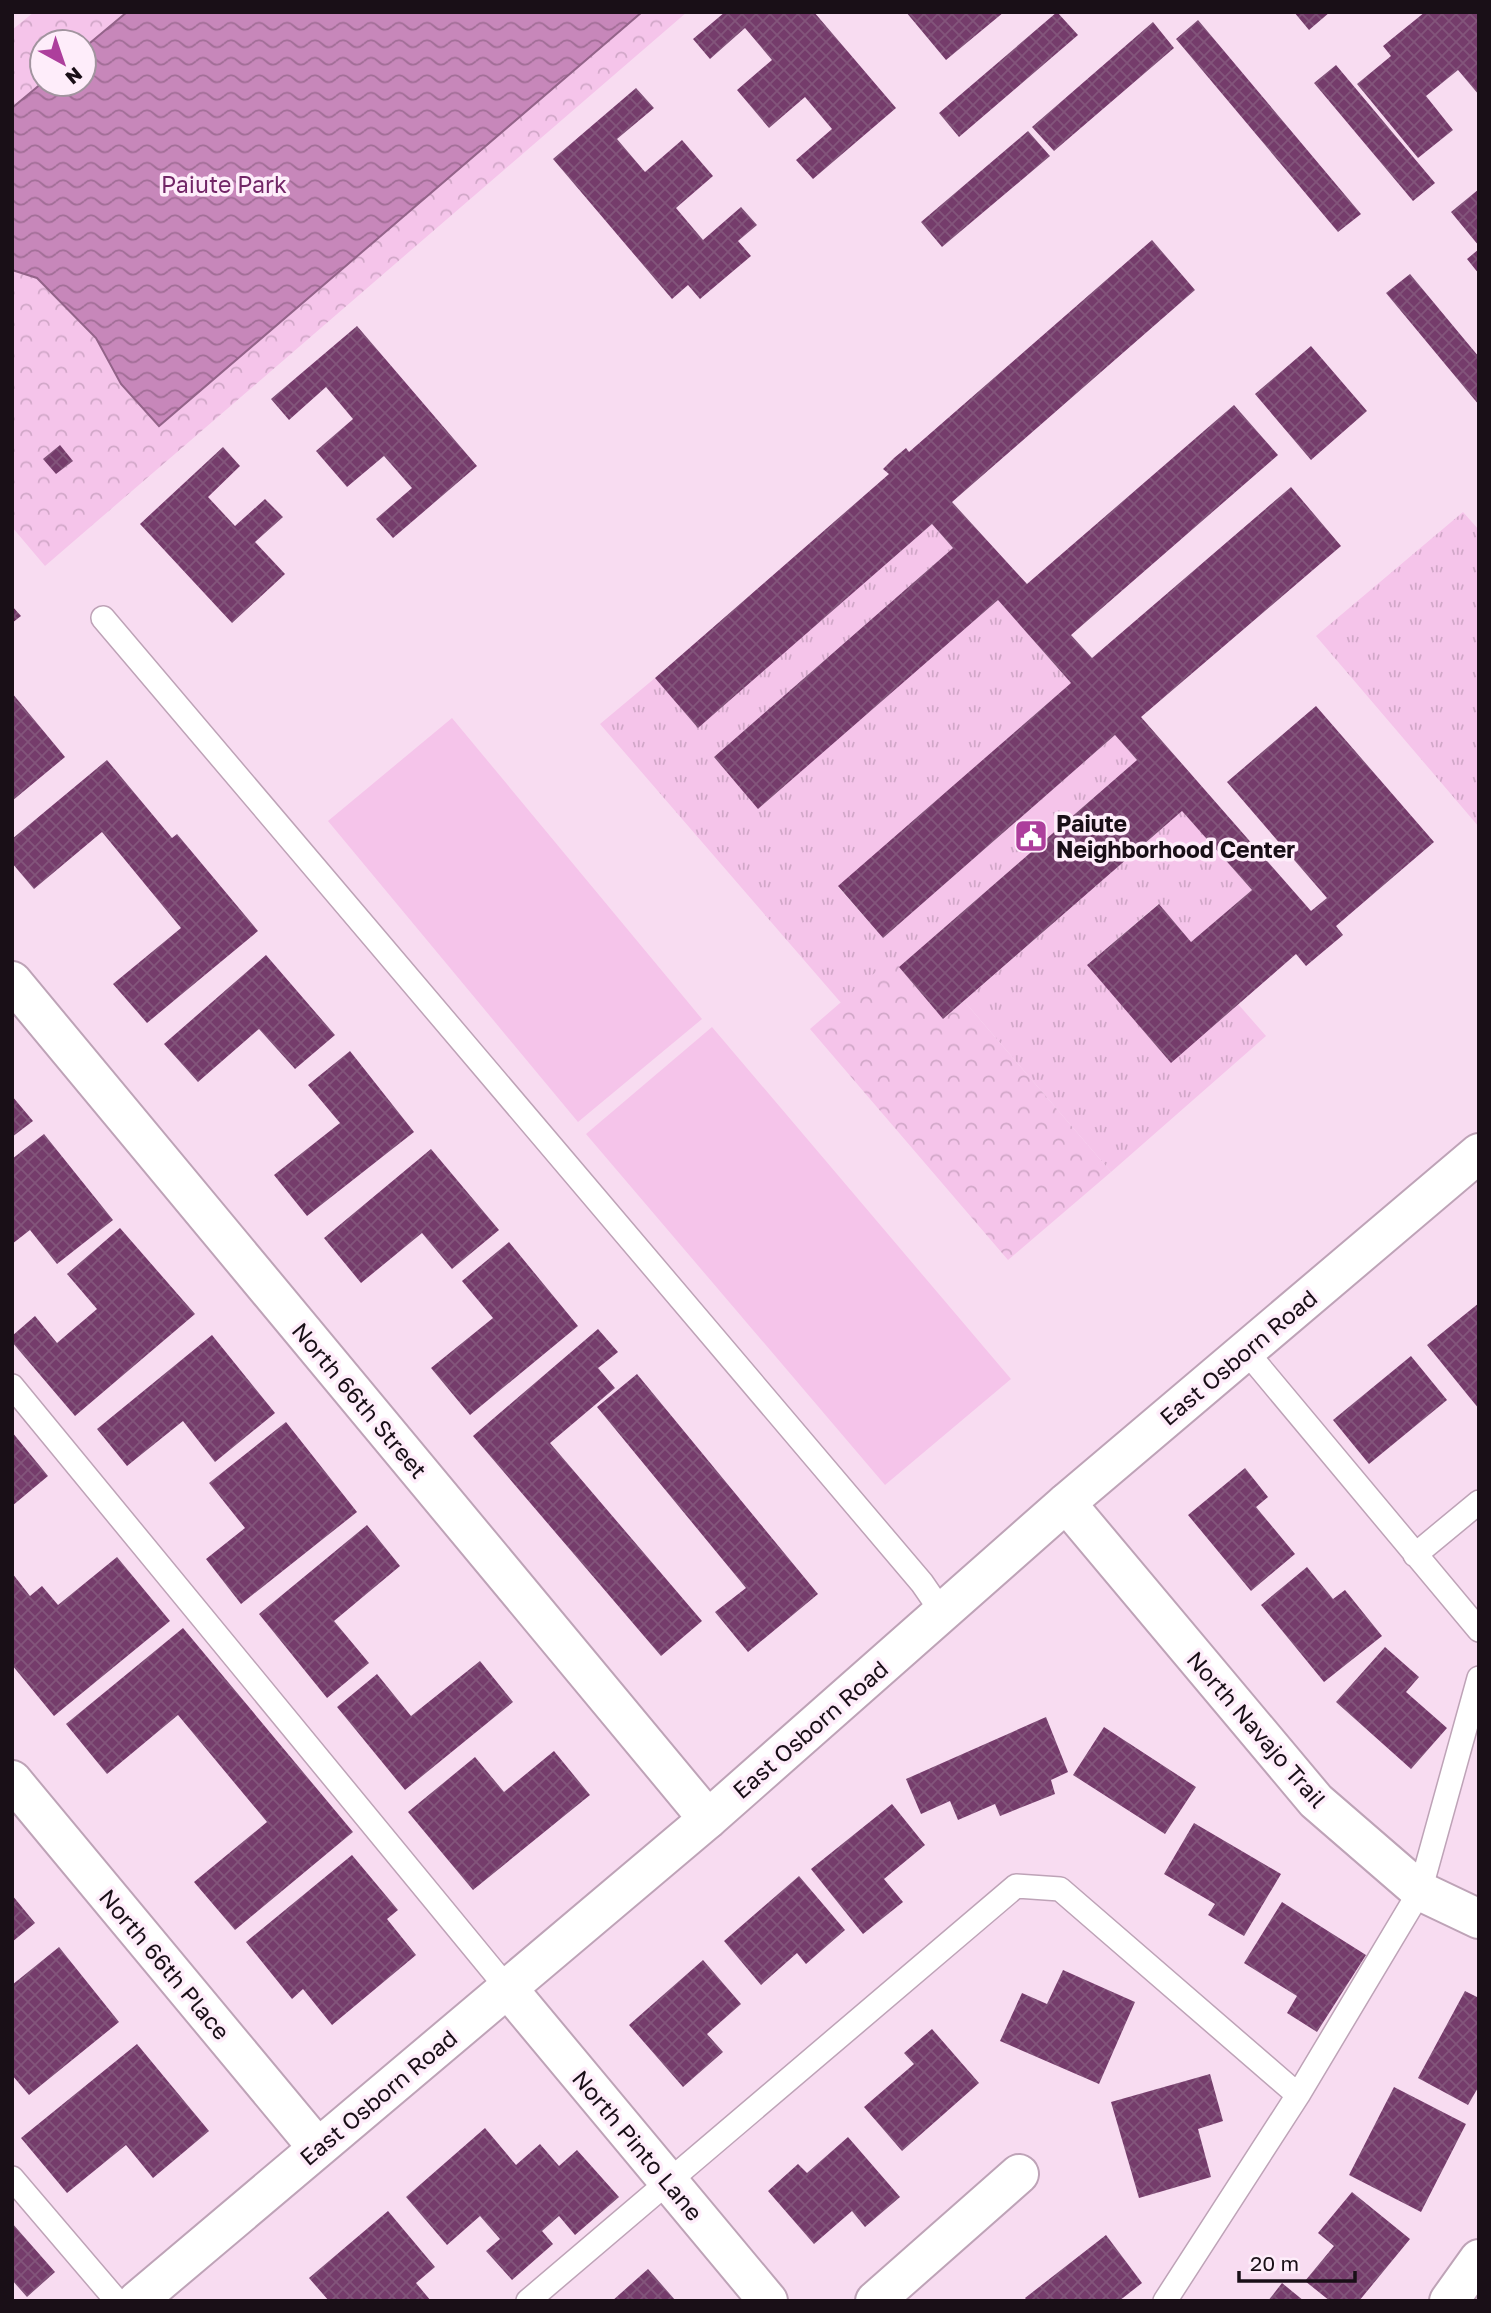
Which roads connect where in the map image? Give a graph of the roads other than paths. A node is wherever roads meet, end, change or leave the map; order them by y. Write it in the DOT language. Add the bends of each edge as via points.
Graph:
graph roads {
  1 [pos="103,618"];
  2 [pos="12,981"];
  3 [pos="1479,1153"];
  4 [pos="1245,1350"];
  5 [pos="12,1386"];
  6 [pos="1479,1502"];
  7 [pos="1066,1503"];
  8 [pos="1415,1555"];
  9 [pos="942,1612"];
  10 [pos="1479,1630"];
  11 [pos="1479,1678"];
  12 [pos="12,1780"];
  13 [pos="708,1819"];
  14 [pos="1420,1891"];
  15 [pos="1479,1919"];
  16 [pos="509,1989"];
  17 [pos="1298,2095"];
  18 [pos="317,2147"];
  19 [pos="1019,2174"];
  20 [pos="12,2178"];
  21 [pos="668,2182"];
  22 [pos="1479,2259"];
  23 [pos="117,2301"];
  24 [pos="137,2301"];
  25 [pos="528,2301"];
  26 [pos="768,2301"];
  27 [pos="875,2301"];
  28 [pos="1165,2301"];
  29 [pos="1449,2301"];
  1 -- 9 [label="lane"];
  2 -- 13 [label="street, North 66th Street"];
  3 -- 4 [label="street, East Osborn Road"];
  4 -- 7 [label="street, East Osborn Road"];
  4 -- 8 [label="lane"];
  5 -- 16 [label="lane"];
  6 -- 8 [label="lane"];
  7 -- 9 [label="street, East Osborn Road"];
  7 -- 14 [label="street, North Navajo Trail" via="1316,1801"];
  8 -- 10 [label="lane"];
  9 -- 13 [label="street, East Osborn Road"];
  11 -- 14 [label="lane"];
  12 -- 18 [label="street, North 66th Place"];
  13 -- 16 [label="street, East Osborn Road"];
  14 -- 15 [label="street, North Navajo Trail"];
  14 -- 17 [label="lane"];
  16 -- 18 [label="street, East Osborn Road"];
  16 -- 21 [label="street, North Pinto Lane"];
  17 -- 21 [label="lane" via="1060,1889 1016,1886"];
  17 -- 28 [label="lane"];
  18 -- 24 [label="street, East Osborn Road"];
  19 -- 27 [label="street"];
  20 -- 23 [label="lane"];
  21 -- 25 [label="lane"];
  21 -- 26 [label="street, North Pinto Lane"];
  22 -- 29 [label="street"];
}
